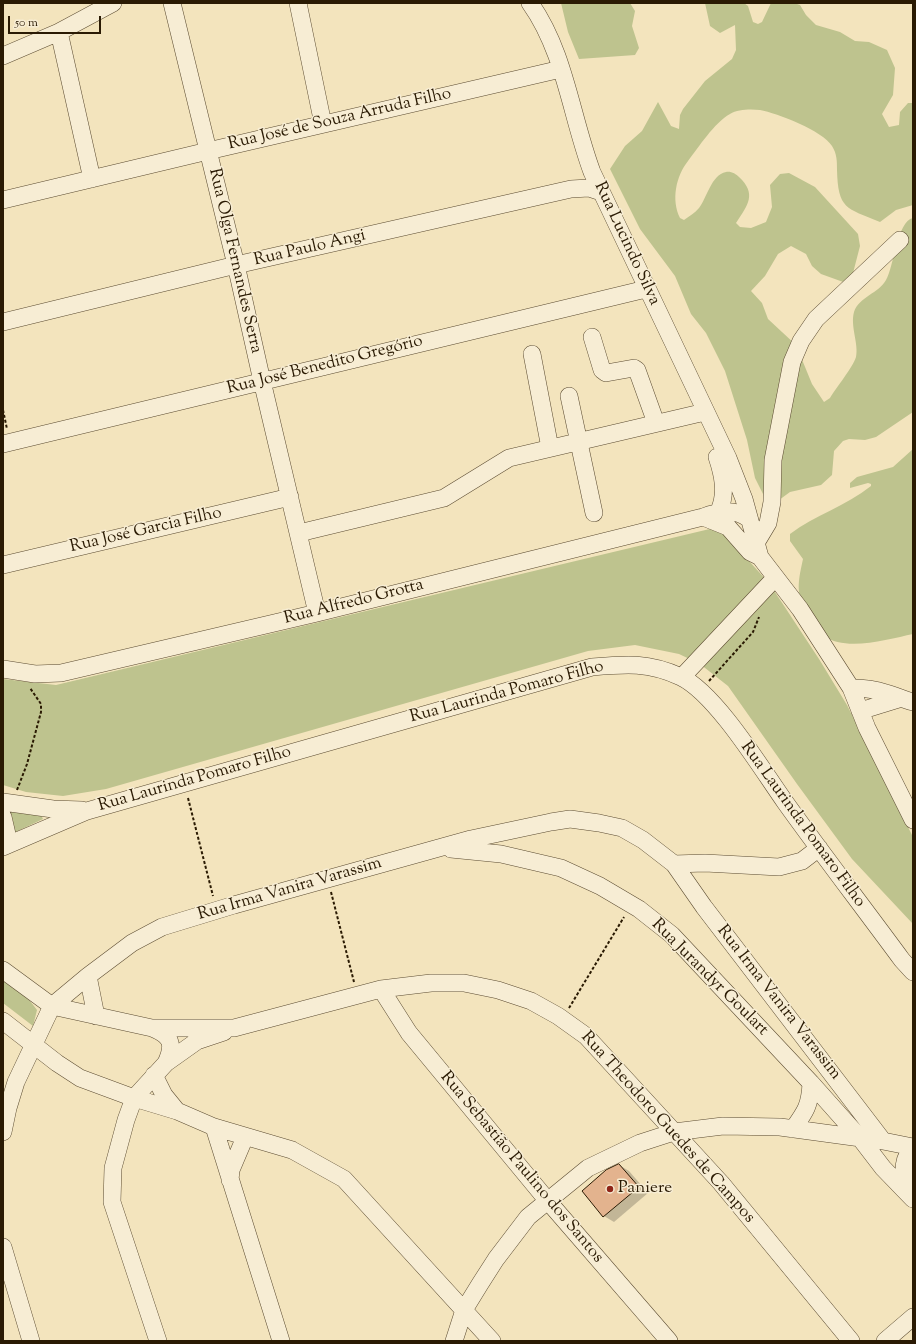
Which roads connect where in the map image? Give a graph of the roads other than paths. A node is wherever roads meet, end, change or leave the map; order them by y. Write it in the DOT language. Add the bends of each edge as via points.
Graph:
graph roads {
  1 [pos="113,3"];
  2 [pos="172,3"];
  3 [pos="298,3"];
  4 [pos="530,3"];
  5 [pos="59,32"];
  6 [pos="3,56"];
  7 [pos="561,69"];
  8 [pos="323,124"];
  9 [pos="208,151"];
  10 [pos="592,172"];
  11 [pos="92,179"];
  12 [pos="571,189"];
  13 [pos="601,192"];
  14 [pos="3,200"];
  15 [pos="900,240"];
  16 [pos="236,265"];
  17 [pos="646,289"];
  18 [pos="3,322"];
  19 [pos="592,338"];
  20 [pos="532,354"];
  21 [pos="262,381"];
  22 [pos="569,396"];
  23 [pos="699,414"];
  24 [pos="656,423"];
  25 [pos="579,441"];
  26 [pos="7,443"];
  27 [pos="550,448"];
  28 [pos="737,481"];
  29 [pos="290,497"];
  30 [pos="719,511"];
  31 [pos="594,513"];
  32 [pos="703,517"];
  33 [pos="749,519"];
  34 [pos="298,533"];
  35 [pos="758,550"];
  36 [pos="3,565"];
  37 [pos="775,578"];
  38 [pos="317,613"];
  39 [pos="3,669"];
  40 [pos="682,677"];
  41 [pos="851,688"];
  42 [pos="906,700"];
  43 [pos="860,711"];
  44 [pos="7,802"];
  45 [pos="86,811"];
  46 [pos="3,817"];
  47 [pos="913,820"];
  48 [pos="6,845"];
  49 [pos="819,848"];
  50 [pos="435,849"];
  51 [pos="674,864"];
  52 [pos="3,970"];
  53 [pos="913,972"];
  54 [pos="88,976"];
  55 [pos="381,989"];
  56 [pos="52,1006"];
  57 [pos="96,1016"];
  58 [pos="3,1022"];
  59 [pos="152,1028"];
  60 [pos="195,1034"];
  61 [pos="33,1045"];
  62 [pos="160,1069"];
  63 [pos="811,1082"];
  64 [pos="134,1098"];
  65 [pos="177,1111"];
  66 [pos="214,1127"];
  67 [pos="793,1129"];
  68 [pos="3,1132"];
  69 [pos="674,1132"];
  70 [pos="245,1137"];
  71 [pos="860,1138"];
  72 [pos="884,1141"];
  73 [pos="913,1148"];
  74 [pos="230,1181"];
  75 [pos="909,1194"];
  76 [pos="546,1200"];
  77 [pos="3,1248"];
  78 [pos="480,1284"];
  79 [pos="447,1292"];
  80 [pos="464,1310"];
  81 [pos="913,1317"];
  82 [pos="31,1341"];
  83 [pos="158,1341"];
  84 [pos="281,1341"];
  85 [pos="454,1341"];
  86 [pos="490,1341"];
  87 [pos="669,1341"];
  88 [pos="851,1341"];
  89 [pos="885,1341"];
  1 -- 5 [label="street"];
  2 -- 9 [label="street, Rua Olga Fernandes Serra"];
  3 -- 8 [label="street"];
  4 -- 7 [label="street, Rua Lucindo Silva" via="551,38"];
  5 -- 6 [label="street"];
  5 -- 11 [label="street"];
  7 -- 8 [label="street, Rua José de Souza Arruda Filho"];
  7 -- 10 [label="street, Rua Lucindo Silva"];
  8 -- 9 [label="street, Rua José de Souza Arruda Filho"];
  9 -- 11 [label="street, Rua José de Souza Arruda Filho"];
  9 -- 16 [label="street, Rua Olga Fernandes Serra"];
  10 -- 12 [label="street, Rua Paulo Angi"];
  10 -- 13 [label="street, Rua Lucindo Silva"];
  11 -- 14 [label="street, Rua José de Souza Arruda Filho"];
  12 -- 13 [label="street, Rua Paulo Angi" via="589,188"];
  12 -- 16 [label="street, Rua Paulo Angi"];
  13 -- 17 [label="street, Rua Lucindo Silva"];
  15 -- 35 [label="street" via="816,320 801,341 792,362 772,460 772,502 768,523"];
  16 -- 18 [label="street, Rua Paulo Angi"];
  16 -- 21 [label="street, Rua Olga Fernandes Serra"];
  17 -- 21 [label="street, Rua José Benedito Gregório"];
  17 -- 23 [label="street, Rua Lucindo Silva"];
  19 -- 24 [label="street" via="602,370 606,373 634,368 637,370"];
  20 -- 27 [label="street"];
  21 -- 26 [label="street, Rua José Benedito Gregório"];
  21 -- 29 [label="street, Rua Olga Fernandes Serra"];
  22 -- 25 [label="street"];
  23 -- 24 [label="street"];
  23 -- 28 [label="street, Rua Lucindo Silva"];
  23 -- 30 [label="street" via="722,473 724,495"];
  24 -- 25 [label="street"];
  25 -- 27 [label="street"];
  25 -- 31 [label="street"];
  27 -- 34 [label="street" via="509,458 444,498"];
  28 -- 30 [label="street" via="735,493 729,504"];
  28 -- 33 [label="street, Rua Lucindo Silva"];
  29 -- 34 [label="street, Rua Olga Fernandes Serra"];
  29 -- 36 [label="street, Rua José Garcia Filho"];
  30 -- 32 [label="street, Rua Alfredo Grotta"];
  30 -- 33 [label="street, Rua Alfredo Grotta" via="739,513"];
  32 -- 35 [label="street" via="728,527 750,552"];
  32 -- 38 [label="street, Rua Alfredo Grotta"];
  33 -- 35 [label="street, Rua Lucindo Silva"];
  34 -- 38 [label="street, Rua Olga Fernandes Serra"];
  35 -- 37 [label="street"];
  37 -- 40 [label="street"];
  37 -- 41 [label="street" via="800,609"];
  38 -- 39 [label="street, Rua Alfredo Grotta" via="61,673 35,674"];
  40 -- 45 [label="street, Rua Laurinda Pomaro Filho" via="657,668 631,664 592,667"];
  40 -- 49 [label="street, Rua Laurinda Pomaro Filho" via="715,705"];
  41 -- 42 [label="street" via="871,689"];
  41 -- 43 [label="street"];
  42 -- 43 [label="street"];
  43 -- 47 [label="street"];
  44 -- 45 [label="street, Rua Laurinda Pomaro Filho"];
  45 -- 48 [label="street, Rua Laurinda Pomaro Filho"];
  46 -- 48 [label="street"];
  49 -- 51 [label="street" via="802,861 779,867"];
  49 -- 53 [label="street, Rua Laurinda Pomaro Filho"];
  50 -- 51 [label="street, Rua Irma Vanira Varassim" via="570,819 622,828 643,840"];
  50 -- 54 [label="street, Rua Irma Vanira Varassim" via="162,927 132,943"];
  50 -- 63 [label="street, Rua Jurandyr Goulart" via="501,854 561,868 632,904 672,935"];
  51 -- 72 [label="street, Rua Irma Vanira Varassim" via="704,907"];
  52 -- 56 [label="street"];
  54 -- 56 [label="street, Rua Irma Vanira Varassim"];
  54 -- 57 [label="street"];
  55 -- 60 [label="street, Rua Theodoro Guedes de Campos" via="234,1028"];
  55 -- 69 [label="street, Rua Theodoro Guedes de Campos" via="431,983 464,983 498,990 531,1001 586,1036"];
  55 -- 76 [label="street, Rua Sebastião Paulino dos Santos" via="409,1033"];
  56 -- 57 [label="street"];
  56 -- 61 [label="street, Rua Irma Vanira Varassim"];
  57 -- 59 [label="street"];
  58 -- 61 [label="street"];
  59 -- 60 [label="street"];
  59 -- 62 [label="street" via="168,1036 170,1042 170,1053"];
  60 -- 62 [label="street"];
  61 -- 64 [label="street" via="80,1078"];
  61 -- 68 [label="street, Rua Irma Vanira Varassim" via="16,1082"];
  62 -- 64 [label="street"];
  62 -- 65 [label="street" via="164,1095"];
  63 -- 67 [label="street" via="808,1109"];
  63 -- 71 [label="street, Rua Jurandyr Goulart"];
  64 -- 65 [label="street"];
  64 -- 83 [label="street" via="113,1168 112,1202"];
  65 -- 66 [label="street"];
  66 -- 70 [label="street"];
  66 -- 74 [label="street"];
  67 -- 69 [label="street" via="723,1126"];
  67 -- 71 [label="street"];
  69 -- 76 [label="street" via="640,1143 588,1168"];
  69 -- 88 [label="street, Rua Theodoro Guedes de Campos" via="721,1183"];
  70 -- 74 [label="street" via="231,1170"];
  70 -- 79 [label="street" via="292,1150 344,1179"];
  71 -- 72 [label="street"];
  71 -- 75 [label="street, Rua Jurandyr Goulart" via="883,1168"];
  72 -- 73 [label="street"];
  73 -- 75 [label="street, Rua Jurandyr Goulart" via="904,1162"];
  74 -- 84 [label="street"];
  76 -- 78 [label="street" via="528,1217"];
  76 -- 87 [label="street, Rua Sebastião Paulino dos Santos"];
  77 -- 82 [label="street"];
  78 -- 79 [label="street"];
  78 -- 80 [label="street"];
  79 -- 80 [label="street"];
  80 -- 85 [label="street"];
  80 -- 86 [label="street"];
  81 -- 89 [label="street"];
}
